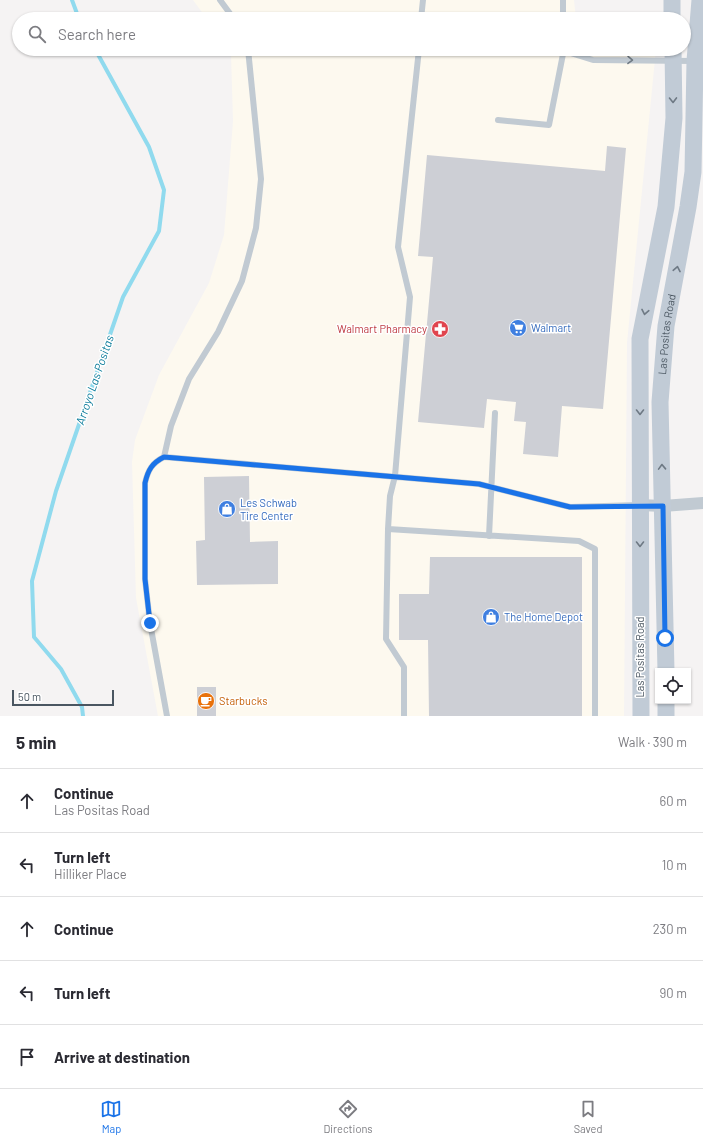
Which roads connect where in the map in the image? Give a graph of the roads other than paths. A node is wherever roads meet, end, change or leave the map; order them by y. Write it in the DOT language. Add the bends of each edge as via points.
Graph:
graph roads {
  1 [pos="220,0"];
  2 [pos="423,0"];
  3 [pos="563,0"];
  4 [pos="672,0"];
  5 [pos="700,0"];
  6 [pos="229,12"];
  7 [pos="422,12"];
  8 [pos="563,12"];
  9 [pos="672,12"];
  10 [pos="691,37"];
  11 [pos="691,45"];
  12 [pos="249,56"];
  13 [pos="418,56"];
  14 [pos="565,56"];
  15 [pos="582,56"];
  16 [pos="657,56"];
  17 [pos="673,56"];
  18 [pos="677,56"];
  19 [pos="695,61"];
  20 [pos="498,120"];
  21 [pos="496,413"];
  22 [pos="164,457"];
  23 [pos="395,476"];
  24 [pos="492,487"];
  25 [pos="703,503"];
  26 [pos="640,505"];
  27 [pos="663,506"];
  28 [pos="388,529"];
  29 [pos="490,536"];
  30 [pos="666,668"];
  31 [pos="666,704"];
  32 [pos="167,716"];
  33 [pos="404,716"];
  34 [pos="595,716"];
  35 [pos="640,716"];
  36 [pos="666,716"];
  1 -- 6 [label="lane"];
  2 -- 7 [label="lane"];
  3 -- 8 [label="lane"];
  4 -- 9 [label="main road"];
  5 -- 10 [label="main road, Las Positas Road"];
  11 -- 19 [label="main road, Las Positas Road"];
  12 -- 22 [label="lane" via="261,179 256,228 242,281 218,332 189,379 171,426"];
  13 -- 23 [label="lane" via="398,247 410,297"];
  14 -- 20 [label="lane" via="549,125"];
  15 -- 16 [label="lane, one-way" via="593,60"];
  17 -- 26 [label="main road, Las Positas Road, one-way" via="674,118 666,207 640,339"];
  18 -- 19 [label="lane"];
  27 -- 19 [label="main road, Las Positas Road, one-way" via="660,402 666,326 693,172"];
  21 -- 24 [label="lane"];
  22 -- 23 [label="lane"];
  22 -- 32 [label="lane" via="155,461 145,483 145,579 150,623"];
  23 -- 24 [label="lane"];
  23 -- 28 [label="lane" via="390,496"];
  24 -- 26 [label="lane" via="570,507"];
  24 -- 29 [label="lane"];
  25 -- 27 [label="street"];
  26 -- 27 [label="street"];
  26 -- 35 [label="main road, Las Positas Road, one-way"];
  27 -- 30 [label="main road, Las Positas Road"];
  28 -- 29 [label="lane"];
  28 -- 33 [label="lane" via="386,639 404,667"];
  29 -- 34 [label="lane" via="579,541 595,549"];
  31 -- 36 [label="main road"];
}
